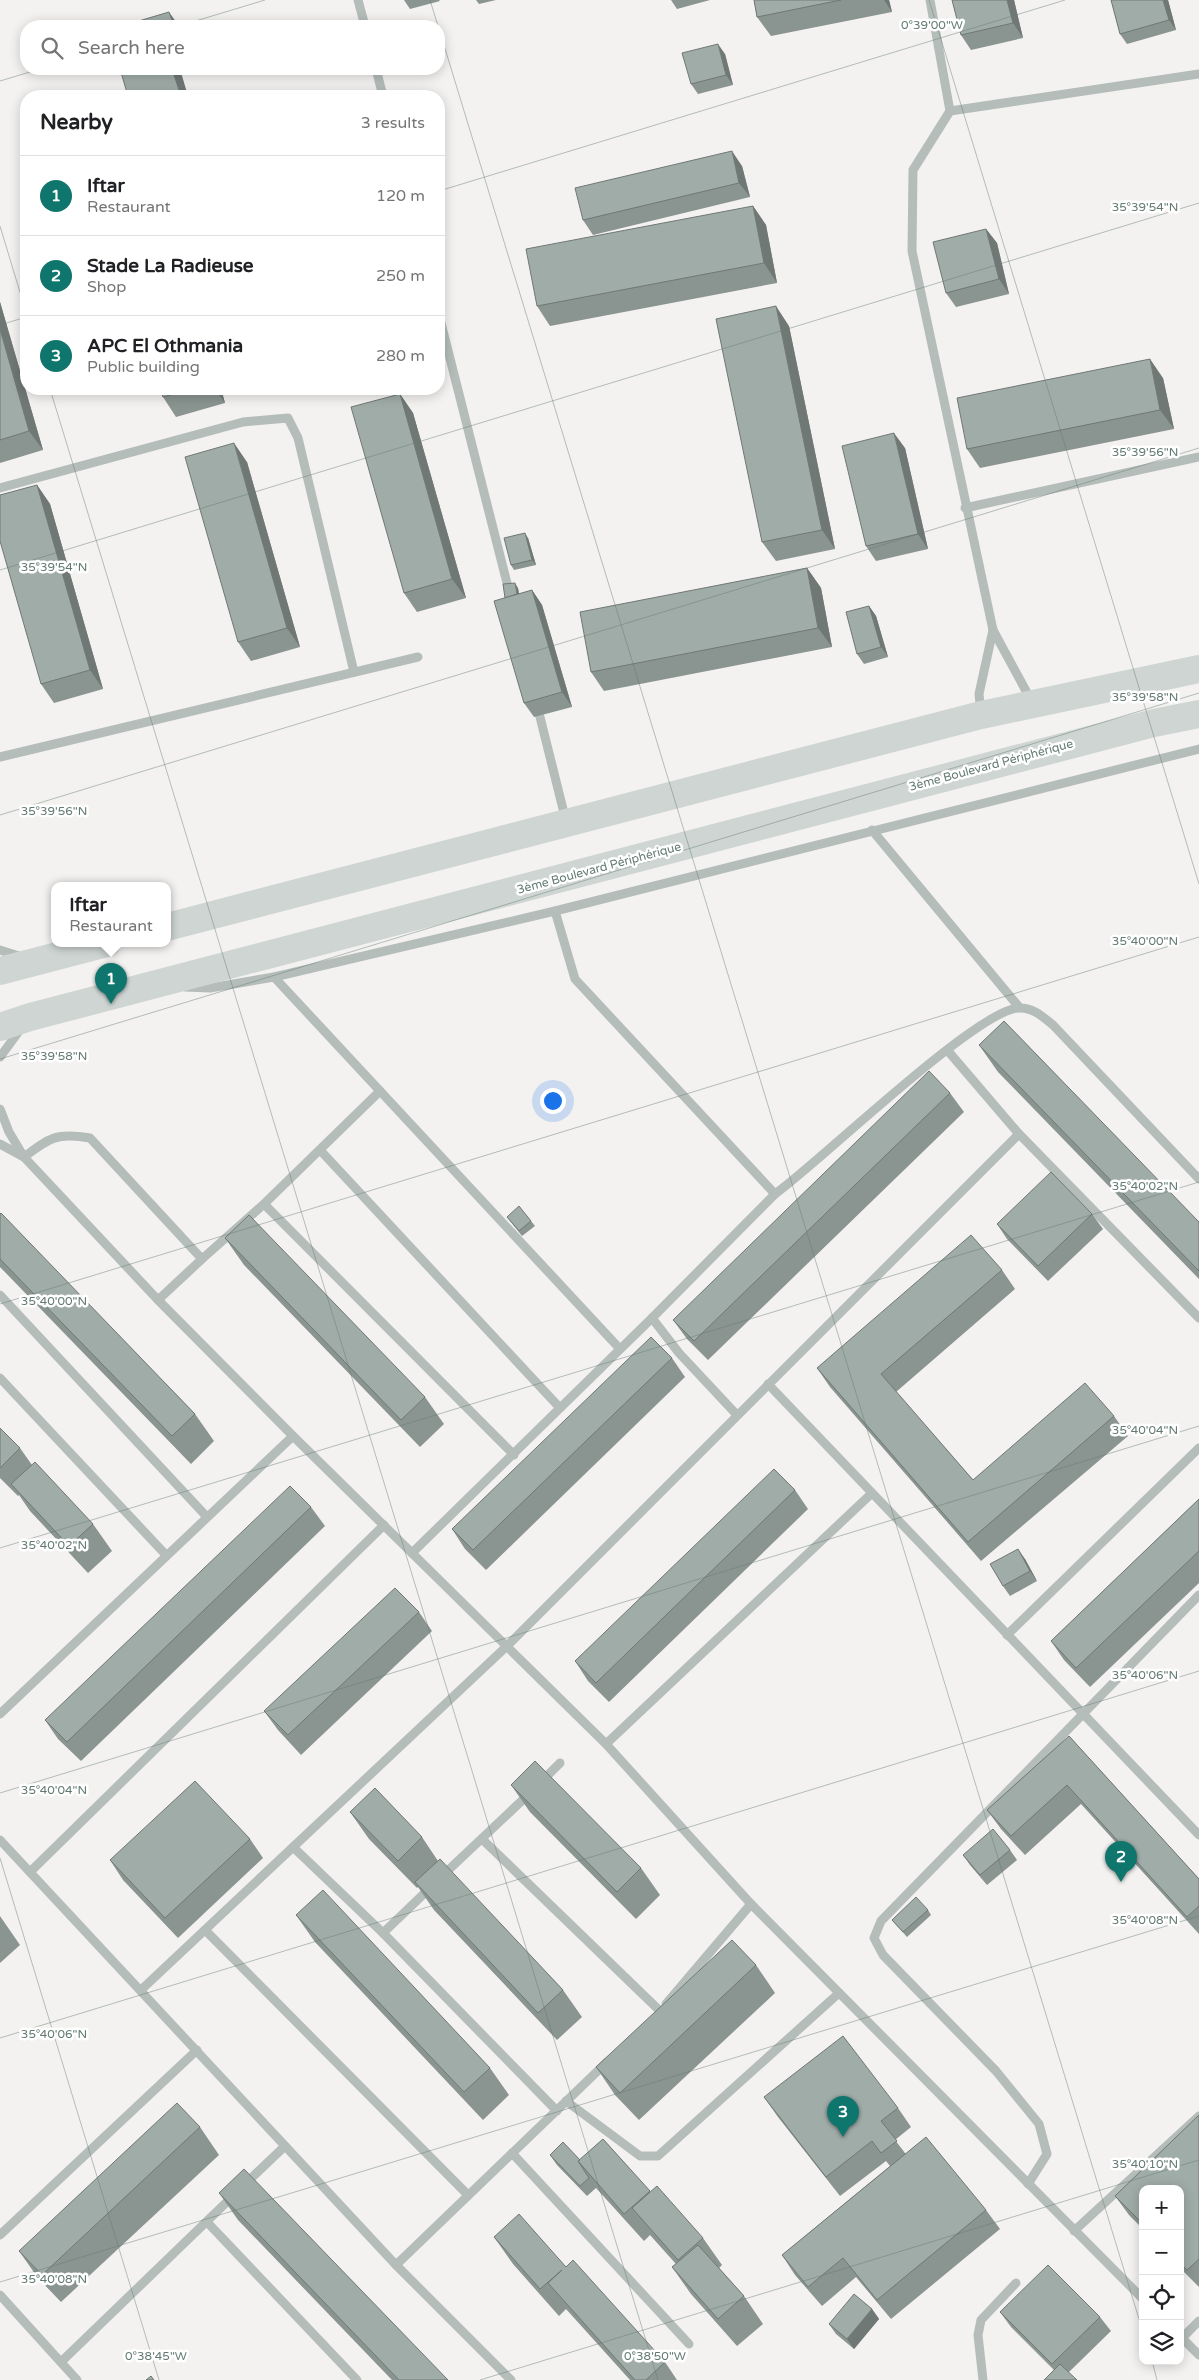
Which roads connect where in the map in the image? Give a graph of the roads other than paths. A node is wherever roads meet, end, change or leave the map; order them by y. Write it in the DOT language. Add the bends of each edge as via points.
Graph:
graph roads {
  1 [pos="358,0"];
  2 [pos="930,0"];
  3 [pos="363,20"];
  4 [pos="1199,74"];
  5 [pos="378,75"];
  6 [pos="381,90"];
  7 [pos="950,111"];
  8 [pos="445,339"];
  9 [pos="1199,456"];
  10 [pos="0,488"];
  11 [pos="966,508"];
  12 [pos="513,608"];
  13 [pos="993,630"];
  14 [pos="418,657"];
  15 [pos="1199,669"];
  16 [pos="354,672"];
  17 [pos="534,692"];
  18 [pos="1034,704"];
  19 [pos="1199,714"];
  20 [pos="981,715"];
  21 [pos="1199,749"];
  22 [pos="0,757"];
  23 [pos="566,823"];
  24 [pos="872,830"];
  25 [pos="555,911"];
  26 [pos="171,926"];
  27 [pos="92,947"];
  28 [pos="0,950"];
  29 [pos="34,962"];
  30 [pos="0,971"];
  31 [pos="274,978"];
  32 [pos="148,986"];
  33 [pos="1019,1007"];
  34 [pos="30,1017"];
  35 [pos="0,1027"];
  36 [pos="948,1051"];
  37 [pos="0,1057"];
  38 [pos="380,1091"];
  39 [pos="0,1109"];
  40 [pos="1019,1134"];
  41 [pos="0,1144"];
  42 [pos="320,1150"];
  43 [pos="24,1157"];
  44 [pos="1199,1179"];
  45 [pos="775,1194"];
  46 [pos="264,1204"];
  47 [pos="202,1259"];
  48 [pos="0,1295"];
  49 [pos="158,1300"];
  50 [pos="652,1318"];
  51 [pos="1199,1318"];
  52 [pos="620,1349"];
  53 [pos="0,1378"];
  54 [pos="768,1384"];
  55 [pos="560,1408"];
  56 [pos="737,1415"];
  57 [pos="293,1436"];
  58 [pos="1199,1448"];
  59 [pos="514,1455"];
  60 [pos="871,1494"];
  61 [pos="207,1517"];
  62 [pos="384,1525"];
  63 [pos="412,1554"];
  64 [pos="166,1555"];
  65 [pos="1199,1595"];
  66 [pos="1007,1635"];
  67 [pos="507,1646"];
  68 [pos="0,1714"];
  69 [pos="1082,1714"];
  70 [pos="606,1744"];
  71 [pos="560,1764"];
  72 [pos="1199,1836"];
  73 [pos="482,1839"];
  74 [pos="0,1840"];
  75 [pos="293,1847"];
  76 [pos="30,1872"];
  77 [pos="751,1904"];
  78 [pos="205,1930"];
  79 [pos="383,1933"];
  80 [pos="140,1990"];
  81 [pos="839,1993"];
  82 [pos="196,2050"];
  83 [pos="613,2056"];
  84 [pos="566,2101"];
  85 [pos="557,2111"];
  86 [pos="1199,2116"];
  87 [pos="285,2146"];
  88 [pos="512,2153"];
  89 [pos="1028,2184"];
  90 [pos="468,2196"];
  91 [pos="206,2222"];
  92 [pos="1074,2231"];
  93 [pos="0,2235"];
  94 [pos="396,2264"];
  95 [pos="1016,2283"];
  96 [pos="0,2294"];
  97 [pos="1139,2295"];
  98 [pos="1199,2321"];
  99 [pos="1184,2334"];
  100 [pos="1184,2340"];
  101 [pos="689,2344"];
  102 [pos="1199,2355"];
  103 [pos="61,2362"];
  104 [pos="78,2380"];
  105 [pos="357,2380"];
  106 [pos="511,2380"];
  107 [pos="984,2380"];
  1 -- 3 [label="street"];
  2 -- 7 [label="street"];
  4 -- 7 [label="street"];
  5 -- 6 [label="street"];
  7 -- 11 [label="street" via="913,170 912,251"];
  8 -- 12 [label="street"];
  9 -- 11 [label="street"];
  10 -- 16 [label="street" via="243,422 288,418 298,438"];
  11 -- 13 [label="street"];
  13 -- 18 [label="street"];
  13 -- 20 [label="street" via="979,694"];
  14 -- 16 [label="street"];
  15 -- 18 [label="highway"];
  16 -- 22 [label="street"];
  17 -- 23 [label="street"];
  18 -- 20 [label="highway"];
  19 -- 32 [label="highway, 3ème Boulevard Périphérique" via="1154,723"];
  20 -- 23 [label="highway"];
  21 -- 24 [label="street"];
  23 -- 26 [label="highway"];
  24 -- 25 [label="street"];
  24 -- 33 [label="street"];
  25 -- 31 [label="street"];
  25 -- 45 [label="street" via="575,978"];
  27 -- 29 [label="highway"];
  28 -- 29 [label="street"];
  29 -- 30 [label="highway"];
  31 -- 32 [label="street" via="210,988"];
  31 -- 38 [label="street"];
  32 -- 34 [label="highway, 3ème Boulevard Périphérique"];
  33 -- 36 [label="street" via="999,1014"];
  33 -- 44 [label="street" via="1035,1010 1053,1025"];
  34 -- 35 [label="highway, 3ème Boulevard Périphérique"];
  34 -- 37 [label="street"];
  36 -- 40 [label="street"];
  36 -- 45 [label="street"];
  38 -- 42 [label="street"];
  38 -- 52 [label="street"];
  39 -- 43 [label="street" via="8,1132"];
  40 -- 51 [label="street"];
  40 -- 54 [label="street"];
  41 -- 43 [label="street"];
  42 -- 46 [label="street"];
  42 -- 55 [label="street"];
  43 -- 47 [label="street" via="47,1140 69,1134 90,1138"];
  43 -- 49 [label="street"];
  45 -- 50 [label="street"];
  46 -- 47 [label="street"];
  46 -- 59 [label="street"];
  47 -- 49 [label="street"];
  48 -- 61 [label="street"];
  49 -- 57 [label="street"];
  50 -- 52 [label="street"];
  50 -- 56 [label="street" via="679,1354"];
  52 -- 55 [label="street"];
  53 -- 64 [label="street"];
  54 -- 56 [label="street"];
  54 -- 60 [label="street"];
  55 -- 59 [label="street"];
  56 -- 67 [label="street"];
  57 -- 61 [label="street"];
  57 -- 62 [label="street"];
  58 -- 66 [label="street"];
  59 -- 63 [label="street"];
  60 -- 66 [label="street"];
  60 -- 70 [label="street"];
  61 -- 64 [label="street"];
  62 -- 63 [label="street"];
  62 -- 76 [label="street"];
  63 -- 67 [label="street"];
  64 -- 68 [label="street"];
  65 -- 69 [label="street"];
  66 -- 69 [label="street"];
  67 -- 70 [label="street"];
  67 -- 75 [label="street"];
  69 -- 72 [label="street"];
  69 -- 89 [label="street" via="880,1921 874,1938 883,1955 996,2071 1039,2124 1047,2154"];
  70 -- 77 [label="street"];
  71 -- 73 [label="street"];
  73 -- 77 [label="street" via="656,2014"];
  73 -- 79 [label="street"];
  74 -- 76 [label="street"];
  75 -- 78 [label="street"];
  75 -- 79 [label="street"];
  76 -- 80 [label="street"];
  77 -- 81 [label="street"];
  78 -- 80 [label="street"];
  78 -- 90 [label="street"];
  79 -- 85 [label="street"];
  80 -- 82 [label="street"];
  81 -- 84 [label="street" via="658,2156 640,2156"];
  81 -- 89 [label="street"];
  82 -- 87 [label="street"];
  82 -- 93 [label="street"];
  83 -- 84 [label="street"];
  84 -- 85 [label="street"];
  85 -- 88 [label="street"];
  86 -- 92 [label="street"];
  87 -- 91 [label="street"];
  87 -- 94 [label="street"];
  88 -- 90 [label="street"];
  88 -- 101 [label="street"];
  89 -- 92 [label="street"];
  90 -- 94 [label="street"];
  91 -- 103 [label="street"];
  91 -- 105 [label="street"];
  92 -- 97 [label="street"];
  94 -- 106 [label="street"];
  95 -- 107 [label="street" via="981,2320 978,2334"];
  96 -- 103 [label="street"];
  98 -- 99 [label="street"];
  100 -- 102 [label="street"];
  103 -- 104 [label="street"];
}
